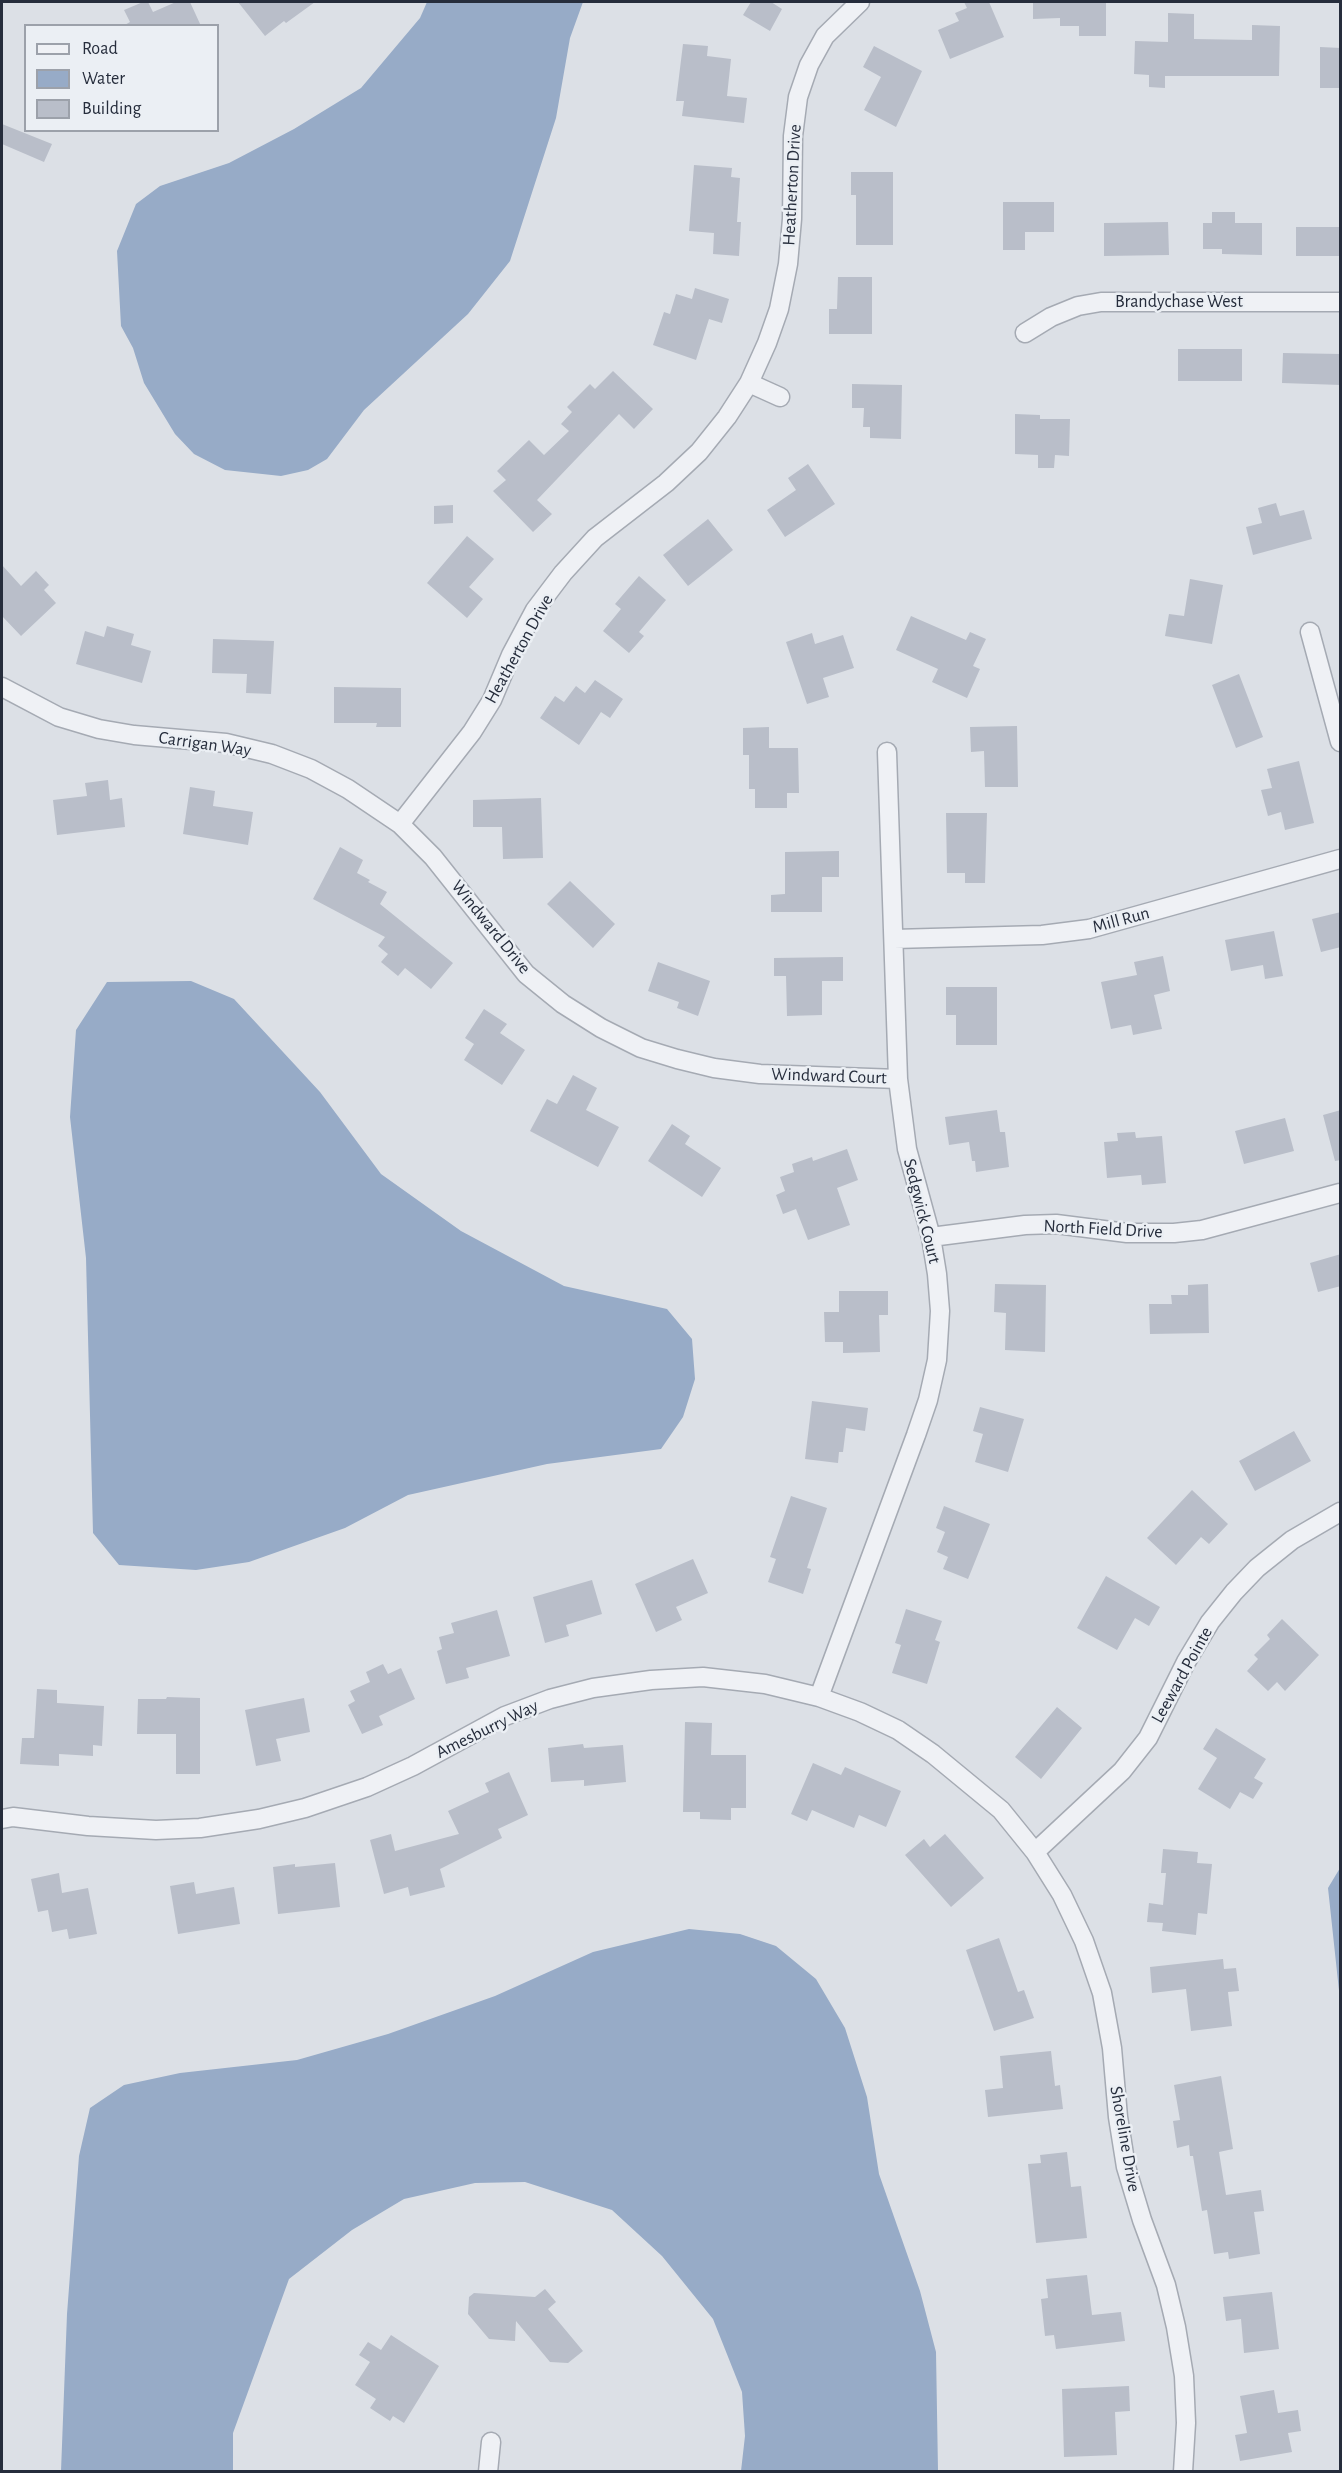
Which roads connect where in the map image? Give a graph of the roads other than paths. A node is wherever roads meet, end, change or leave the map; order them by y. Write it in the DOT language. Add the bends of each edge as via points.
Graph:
graph roads {
  1 [pos="860,2"];
  2 [pos="1341,302"];
  3 [pos="1025,333"];
  4 [pos="749,382"];
  5 [pos="780,397"];
  6 [pos="1310,632"];
  7 [pos="2,687"];
  8 [pos="1341,742"];
  9 [pos="886,752"];
  10 [pos="400,824"];
  11 [pos="1341,859"];
  12 [pos="894,939"];
  13 [pos="760,1074"];
  14 [pos="898,1079"];
  15 [pos="1341,1193"];
  16 [pos="931,1237"];
  17 [pos="1341,1512"];
  18 [pos="819,1697"];
  19 [pos="2,1819"];
  20 [pos="1035,1852"];
  21 [pos="491,2442"];
  22 [pos="488,2472"];
  23 [pos="1183,2472"];
  1 -- 4 [label="street, Heatherton Drive" via="825,36 798,97 788,264 779,309"];
  2 -- 3 [label="street, Brandychase West" via="1101,302 1077,306"];
  4 -- 5 [label="street"];
  4 -- 10 [label="street, Heatherton Drive" via="699,452 595,538 563,573 535,610 492,700 472,732"];
  6 -- 8 [label="street"];
  7 -- 10 [label="street, Carrigan Way" via="58,717 99,729 226,743 272,754 348,789"];
  9 -- 12 [label="street, Sedgwick Court"];
  10 -- 13 [label="street, Windward Drive" via="453,880 526,974 563,1004 641,1048 714,1068"];
  11 -- 12 [label="street, Mill Run" via="1089,929 1042,936"];
  12 -- 14 [label="street, Sedgwick Court"];
  13 -- 14 [label="street, Windward Court"];
  14 -- 16 [label="street, Sedgwick Court" via="907,1149"];
  15 -- 16 [label="street, North Field Drive" via="1213,1228 1174,1233 1127,1233 1056,1224"];
  16 -- 18 [label="street, Sedgwick Court" via="940,1311 928,1400"];
  17 -- 20 [label="street, Leeward Pointe" via="1292,1540 1234,1592 1186,1662 1148,1738 1122,1771"];
  18 -- 19 [label="street, Amesburry Way" via="765,1684 703,1677 593,1688 505,1716 367,1787 259,1819 156,1830"];
  18 -- 20 [label="street, Amesburry Way" via="870,1716 933,1754 1001,1810"];
  20 -- 23 [label="street, Shoreline Drive" via="1084,1941 1102,1993 1126,2167 1176,2327 1184,2376"];
  21 -- 22 [label="street"];
}
